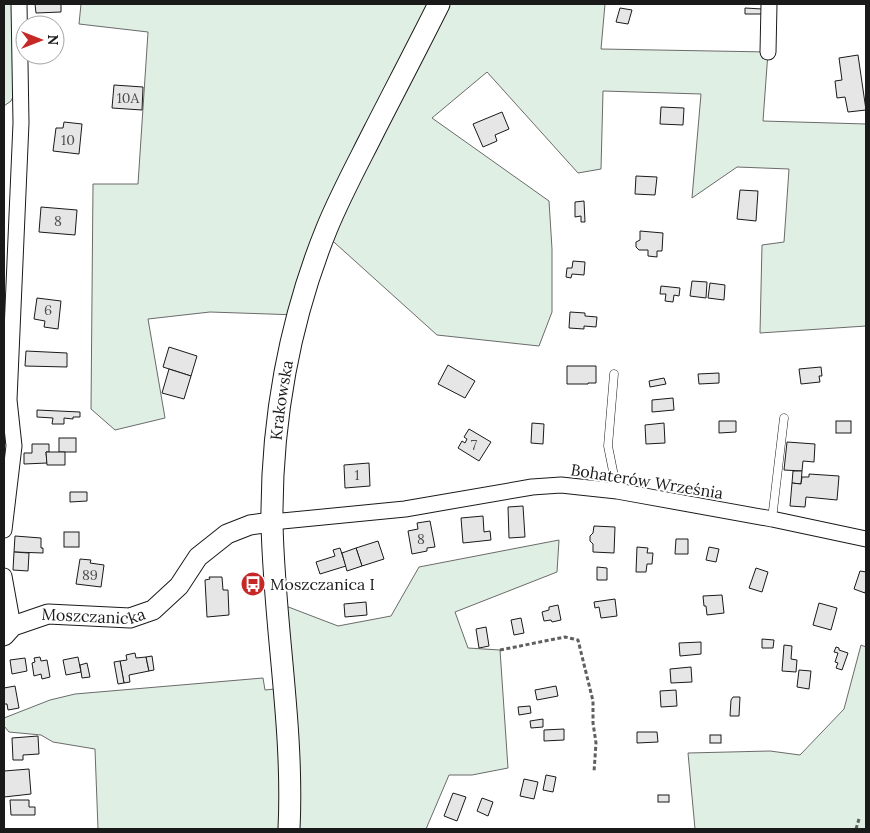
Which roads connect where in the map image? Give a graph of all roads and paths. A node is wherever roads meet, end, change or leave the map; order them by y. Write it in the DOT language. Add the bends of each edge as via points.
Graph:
graph roads {
  1 [pos="19,4"];
  2 [pos="439,4"];
  3 [pos="769,4"];
  4 [pos="768,52"];
  5 [pos="614,374"];
  6 [pos="784,418"];
  7 [pos="617,491"];
  8 [pos="772,520"];
  9 [pos="272,522"];
  10 [pos="4,530"];
  11 [pos="866,539"];
  12 [pos="4,576"];
  13 [pos="8,631"];
  14 [pos="500,650"];
  15 [pos="594,772"];
  16 [pos="859,819"];
  17 [pos="289,829"];
  18 [pos="856,829"];
  1 -- 10 [label="street" via="21,123 9,400 14,446"];
  2 -- 9 [label="main road, Krakowska" via="348,182 316,256 287,361 278,426"];
  3 -- 4 [label="street"];
  5 -- 7 [label="lane" via="608,446"];
  6 -- 8 [label="lane"];
  7 -- 8 [label="street, Bohaterów Września"];
  7 -- 9 [label="street, Bohaterów Września" via="561,484 532,486 405,509"];
  8 -- 11 [label="street, Bohaterów Września"];
  9 -- 13 [label="street, Moszczanicka" via="250,525 227,534 198,557 179,586 153,610 130,618 48,614"];
  9 -- 17 [label="main road, Krakowska" via="289,755"];
  12 -- 13 [label="street"];
  14 -- 15 [label="path" via="565,637 578,640 593,701"];
  16 -- 18 [label="path"];
}
